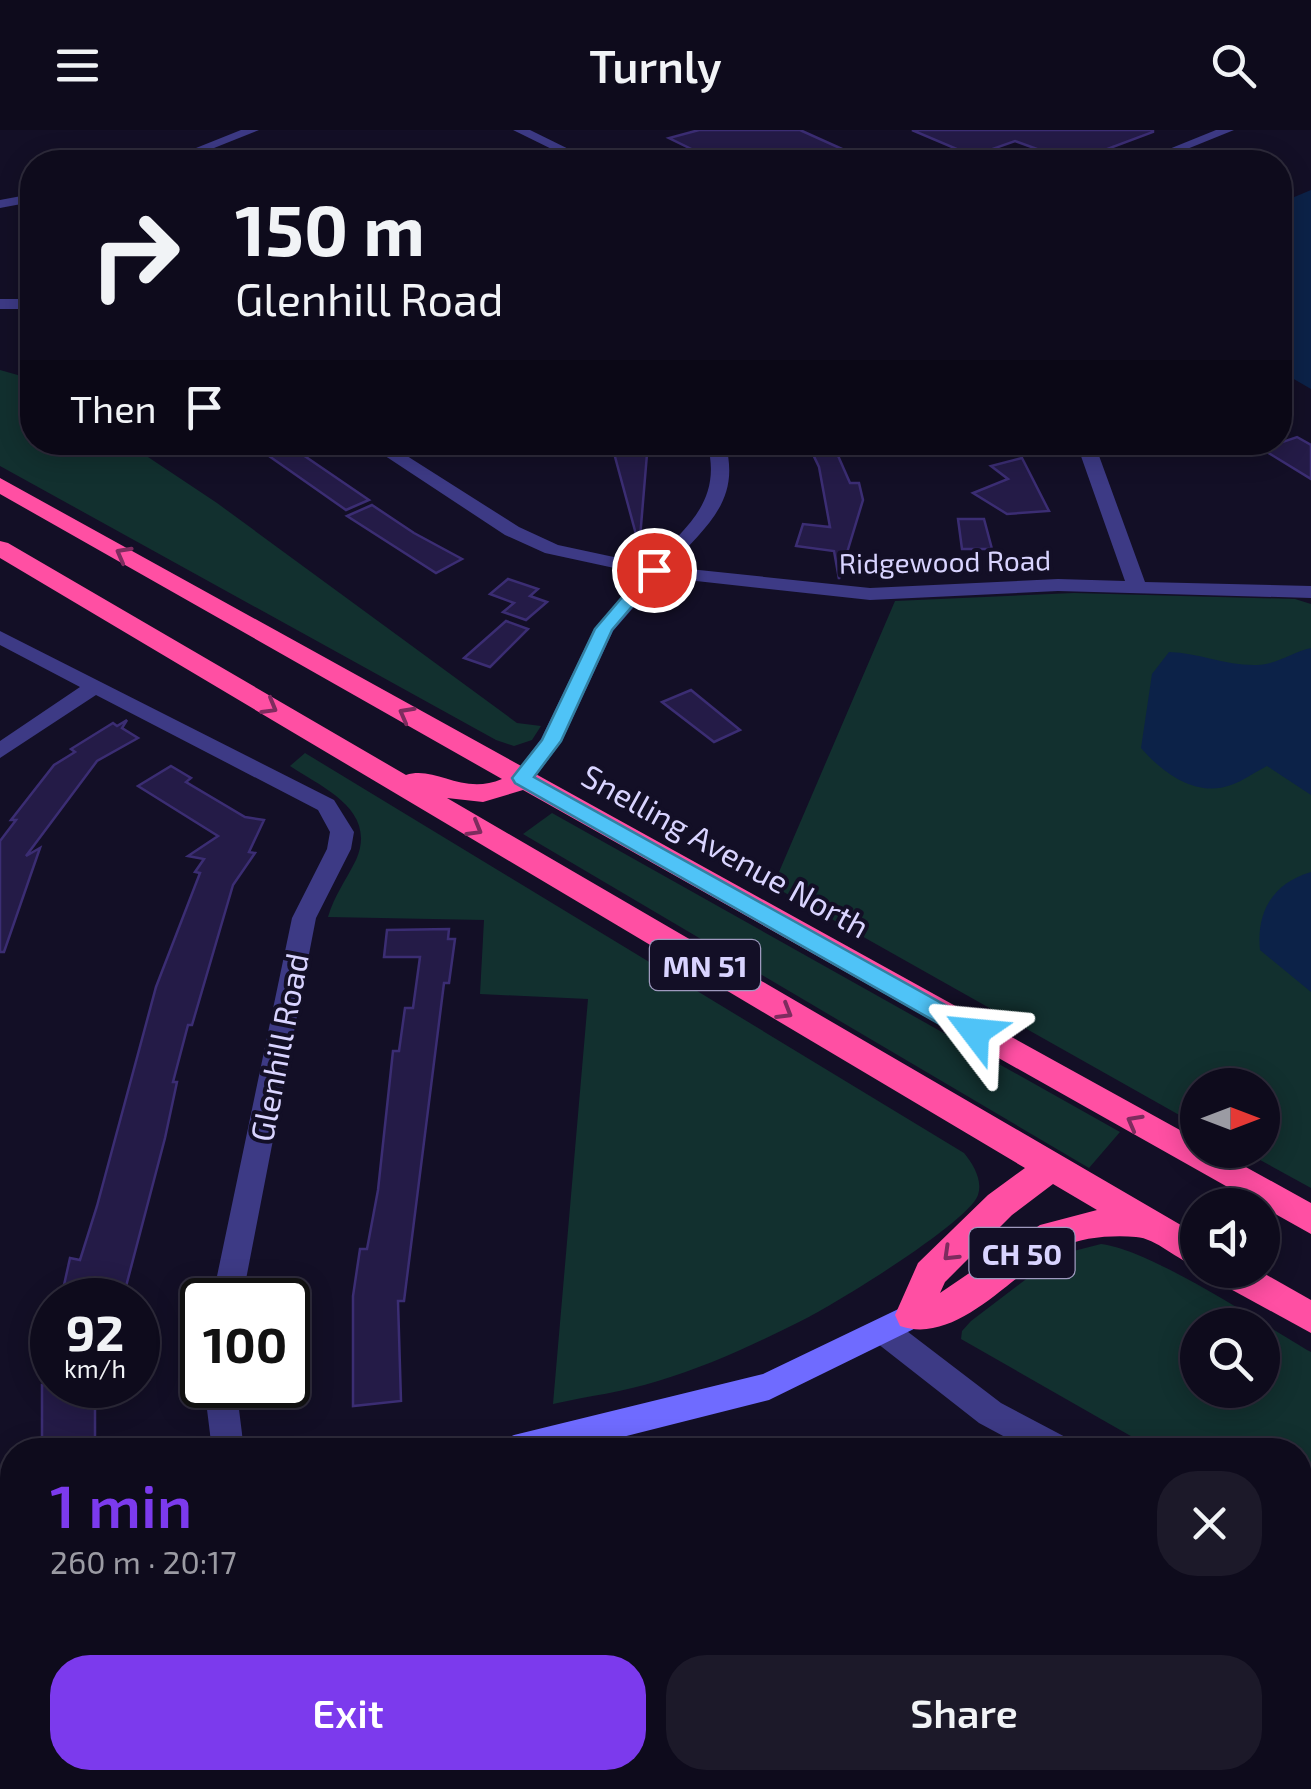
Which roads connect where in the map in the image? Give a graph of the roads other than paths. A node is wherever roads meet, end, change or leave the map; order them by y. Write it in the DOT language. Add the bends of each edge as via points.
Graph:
graph roads {
  1 [pos="252,130"];
  2 [pos="519,130"];
  3 [pos="1228,130"];
  4 [pos="200,150"];
  5 [pos="562,150"];
  6 [pos="1176,150"];
  7 [pos="392,455"];
  8 [pos="719,455"];
  9 [pos="1090,455"];
  10 [pos="0,485"];
  11 [pos="0,548"];
  12 [pos="654,570"];
  13 [pos="1137,587"];
  14 [pos="1311,592"];
  15 [pos="0,637"];
  16 [pos="94,688"];
  17 [pos="0,751"];
  18 [pos="361,762"];
  19 [pos="522,778"];
  20 [pos="1050,1168"];
  21 [pos="1311,1220"];
  22 [pos="1144,1222"];
  23 [pos="1180,1243"];
  24 [pos="231,1278"];
  25 [pos="1258,1288"];
  26 [pos="1311,1318"];
  27 [pos="899,1323"];
  28 [pos="223,1408"];
  29 [pos="227,1438"];
  30 [pos="562,1438"];
  31 [pos="1037,1438"];
  1 -- 4 [label="street"];
  2 -- 5 [label="street"];
  3 -- 6 [label="street"];
  7 -- 12 [label="street, Ridgewood Road" via="512,532 552,549"];
  8 -- 12 [label="street" via="722,486 715,504"];
  9 -- 13 [label="street"];
  19 -- 10 [label="highway, Snelling Avenue North / MN 51, one-way"];
  11 -- 18 [label="highway, MN 51, one-way"];
  12 -- 13 [label="street, Ridgewood Road" via="870,594"];
  12 -- 19 [label="street" via="604,629 551,741"];
  13 -- 14 [label="street, Ridgewood Road"];
  15 -- 16 [label="street"];
  16 -- 17 [label="street"];
  16 -- 24 [label="street, Glenhill Road" via="326,805 342,832 304,918"];
  18 -- 19 [label="highway" via="443,790 482,795 502,792"];
  18 -- 20 [label="highway, MN 51, one-way"];
  21 -- 19 [label="highway, Snelling Avenue North / MN 51, one-way"];
  20 -- 22 [label="highway, MN 51"];
  20 -- 27 [label="highway, CH 50, one-way" via="930,1273"];
  22 -- 23 [label="highway, MN 51"];
  22 -- 27 [label="highway, CH 50" via="1086,1225 1052,1235 957,1304"];
  25 -- 26 [label="highway"];
  27 -- 30 [label="street, CH 50" via="768,1386"];
  27 -- 31 [label="street" via="990,1413"];
  28 -- 29 [label="street"];
}
